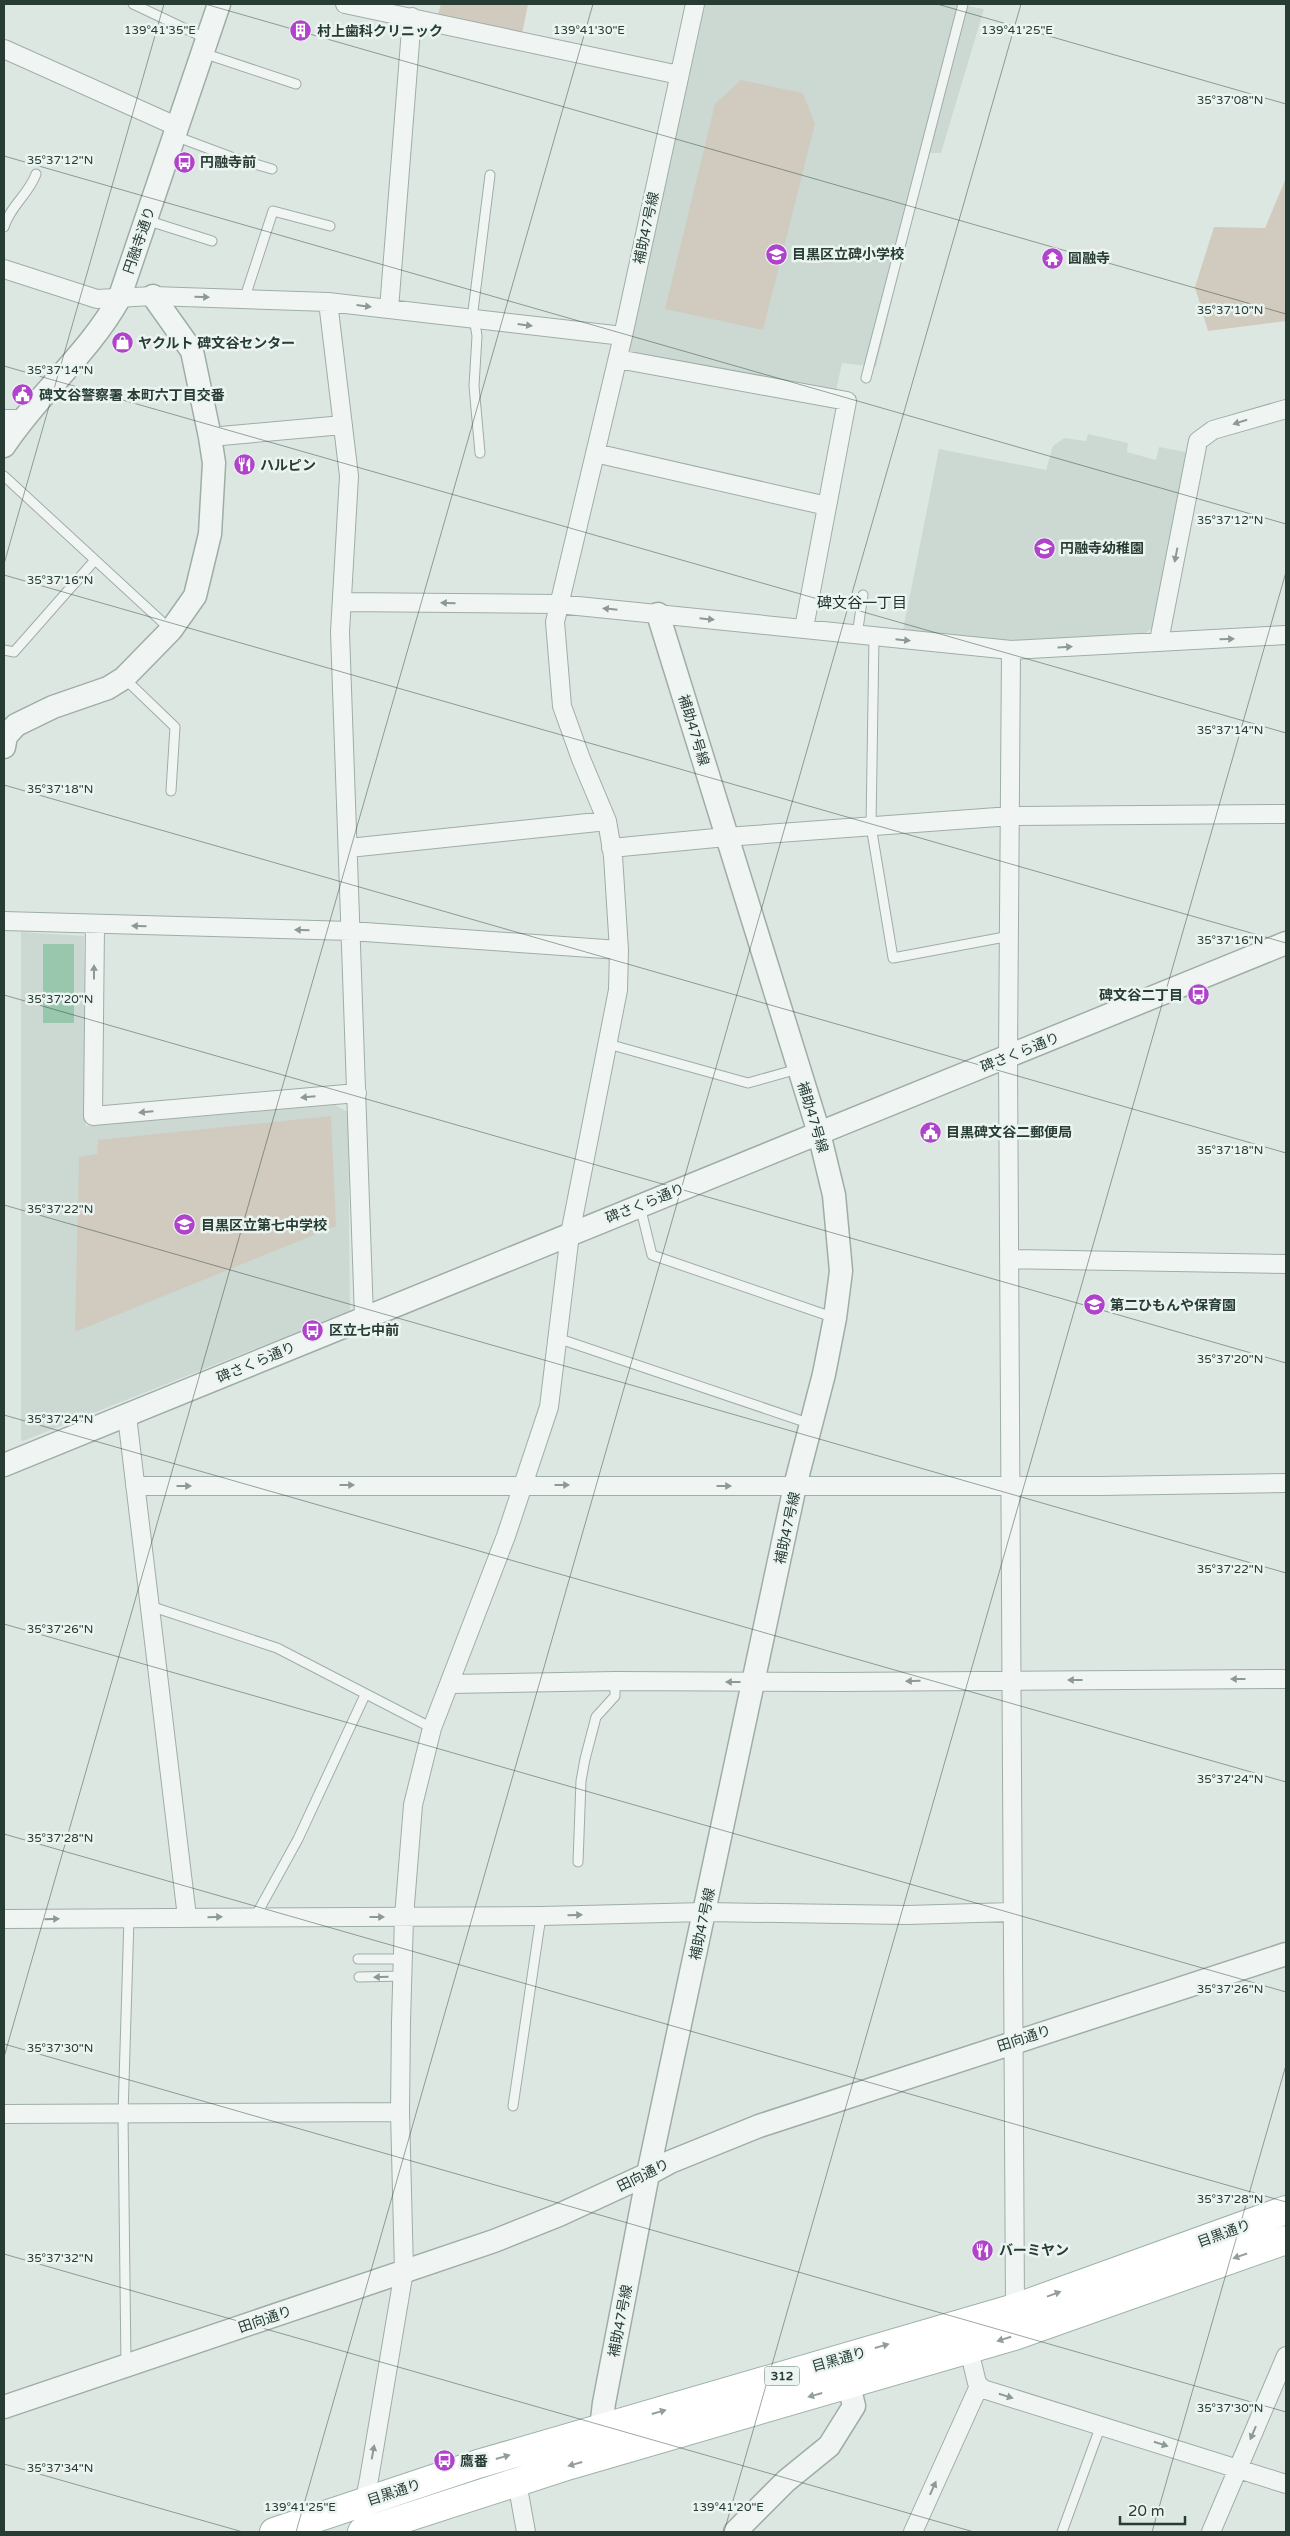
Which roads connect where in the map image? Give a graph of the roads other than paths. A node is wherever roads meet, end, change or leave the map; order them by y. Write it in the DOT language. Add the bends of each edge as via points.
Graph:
graph roads {
  1 [pos="133,4"];
  2 [pos="219,4"];
  3 [pos="345,4"];
  4 [pos="695,4"];
  5 [pos="963,4"];
  6 [pos="405,12"];
  7 [pos="206,46"];
  8 [pos="4,49"];
  9 [pos="679,75"];
  10 [pos="296,84"];
  11 [pos="176,132"];
  12 [pos="272,168"];
  13 [pos="36,174"];
  14 [pos="490,175"];
  15 [pos="146,220"];
  16 [pos="330,226"];
  17 [pos="4,227"];
  18 [pos="212,241"];
  19 [pos="4,269"];
  20 [pos="153,296"];
  21 [pos="245,297"];
  22 [pos="118,299"];
  23 [pos="328,302"];
  24 [pos="389,309"];
  25 [pos="476,319"];
  26 [pos="623,336"];
  27 [pos="618,359"];
  28 [pos="866,378"];
  29 [pos="1286,408"];
  30 [pos="13,419"];
  31 [pos="342,425"];
  32 [pos="210,437"];
  33 [pos="4,446"];
  34 [pos="595,452"];
  35 [pos="480,453"];
  36 [pos="4,476"];
  37 [pos="827,506"];
  38 [pos="95,560"];
  39 [pos="863,595"];
  40 [pos="342,602"];
  41 [pos="558,604"];
  42 [pos="658,614"];
  43 [pos="804,628"];
  44 [pos="171,630"];
  45 [pos="1286,635"];
  46 [pos="865,636"];
  47 [pos="1159,641"];
  48 [pos="4,650"];
  49 [pos="1011,650"];
  50 [pos="124,678"];
  51 [pos="4,747"];
  52 [pos="171,791"];
  53 [pos="1286,814"];
  54 [pos="1011,816"];
  55 [pos="607,821"];
  56 [pos="871,826"];
  57 [pos="726,837"];
  58 [pos="349,848"];
  59 [pos="611,848"];
  60 [pos="4,921"];
  61 [pos="95,925"];
  62 [pos="351,931"];
  63 [pos="1010,936"];
  64 [pos="1286,943"];
  65 [pos="619,950"];
  66 [pos="608,1044"];
  67 [pos="1008,1056"];
  68 [pos="799,1069"];
  69 [pos="356,1093"];
  70 [pos="819,1133"];
  71 [pos="640,1205"];
  72 [pos="570,1234"];
  73 [pos="1009,1260"];
  74 [pos="1286,1264"];
  75 [pos="364,1317"];
  76 [pos="836,1318"];
  77 [pos="557,1338"];
  78 [pos="127,1416"];
  79 [pos="811,1424"];
  80 [pos="4,1465"];
  81 [pos="1286,1483"];
  82 [pos="522,1484"];
  83 [pos="135,1486"];
  84 [pos="795,1486"];
  85 [pos="1011,1486"];
  86 [pos="150,1606"];
  87 [pos="1010,1679"];
  88 [pos="1286,1679"];
  89 [pos="614,1681"];
  90 [pos="755,1682"];
  91 [pos="448,1684"];
  92 [pos="365,1694"];
  93 [pos="432,1728"];
  94 [pos="578,1862"];
  95 [pos="705,1912"];
  96 [pos="1012,1912"];
  97 [pos="404,1916"];
  98 [pos="541,1916"];
  99 [pos="187,1917"];
  100 [pos="254,1917"];
  101 [pos="129,1918"];
  102 [pos="4,1919"];
  103 [pos="1286,1954"];
  104 [pos="358,1959"];
  105 [pos="403,1968"];
  106 [pos="359,1977"];
  107 [pos="1012,2042"];
  108 [pos="513,2106"];
  109 [pos="400,2112"];
  110 [pos="4,2114"];
  111 [pos="123,2115"];
  112 [pos="648,2174"];
  113 [pos="1286,2210"];
  114 [pos="1286,2240"];
  115 [pos="404,2271"];
  116 [pos="1015,2308"];
  117 [pos="969,2350"];
  118 [pos="1286,2356"];
  119 [pos="126,2366"];
  120 [pos="849,2385"];
  121 [pos="979,2386"];
  122 [pos="4,2407"];
  123 [pos="1100,2425"];
  124 [pos="601,2428"];
  125 [pos="606,2455"];
  126 [pos="1238,2469"];
  127 [pos="517,2482"];
  128 [pos="1286,2484"];
  129 [pos="370,2500"];
  130 [pos="274,2532"];
  131 [pos="362,2532"];
  132 [pos="526,2532"];
  133 [pos="735,2532"];
  134 [pos="913,2532"];
  135 [pos="1062,2532"];
  136 [pos="1211,2532"];
  1 -- 7 [label="lane"];
  2 -- 7 [label="street, 円融寺通り"];
  3 -- 6 [label="street"];
  4 -- 9 [label="street, 補助47号線"];
  5 -- 28 [label="lane"];
  6 -- 9 [label="street"];
  6 -- 24 [label="street"];
  7 -- 10 [label="lane"];
  7 -- 11 [label="street, 円融寺通り"];
  8 -- 11 [label="street"];
  9 -- 26 [label="street, 補助47号線"];
  11 -- 12 [label="lane" via="231,157"];
  11 -- 15 [label="street, 円融寺通り"];
  13 -- 17 [label="lane" via="33,183 7,216"];
  14 -- 25 [label="lane" via="473,311"];
  15 -- 18 [label="lane"];
  15 -- 22 [label="street, 円融寺通り"];
  16 -- 21 [label="lane" via="273,212"];
  19 -- 22 [label="street" via="98,299"];
  20 -- 21 [label="street, one-way"];
  20 -- 22 [label="street"];
  20 -- 32 [label="street" via="192,351"];
  21 -- 23 [label="street"];
  22 -- 30 [label="street, 円融寺通り" via="86,348"];
  23 -- 24 [label="street, one-way"];
  23 -- 31 [label="street"];
  24 -- 25 [label="street"];
  25 -- 26 [label="street, one-way"];
  25 -- 35 [label="lane" via="478,336 474,386"];
  26 -- 27 [label="street, 補助47号線"];
  27 -- 34 [label="street, 補助47号線"];
  27 -- 37 [label="street" via="847,401"];
  29 -- 47 [label="street, one-way" via="1213,430 1198,441"];
  30 -- 33 [label="street, 円融寺通り"];
  31 -- 32 [label="street"];
  31 -- 40 [label="street" via="349,476"];
  32 -- 44 [label="street" via="214,463 210,534 196,596"];
  34 -- 37 [label="street"];
  34 -- 41 [label="street, 補助47号線"];
  36 -- 38 [label="lane"];
  37 -- 43 [label="street"];
  38 -- 44 [label="lane"];
  38 -- 48 [label="lane" via="14,652"];
  39 -- 46 [label="lane"];
  41 -- 40 [label="street, one-way"];
  40 -- 58 [label="street" via="340,632"];
  42 -- 41 [label="street, one-way"];
  41 -- 55 [label="street, 補助47号線" via="555,622 562,706"];
  42 -- 43 [label="street, one-way"];
  42 -- 57 [label="street, 補助47号線"];
  43 -- 46 [label="street"];
  44 -- 50 [label="street"];
  47 -- 45 [label="street, one-way"];
  46 -- 49 [label="street, one-way"];
  46 -- 56 [label="lane"];
  49 -- 47 [label="street, one-way"];
  49 -- 54 [label="street"];
  50 -- 51 [label="street" via="108,688 53,707 16,725 6,736"];
  50 -- 52 [label="lane" via="175,727"];
  53 -- 54 [label="street"];
  54 -- 56 [label="street"];
  54 -- 63 [label="street"];
  55 -- 58 [label="street"];
  55 -- 59 [label="street, 補助47号線"];
  56 -- 57 [label="street"];
  56 -- 63 [label="lane" via="893,958"];
  57 -- 59 [label="street"];
  57 -- 68 [label="street, 補助47号線"];
  58 -- 62 [label="street"];
  59 -- 65 [label="street, 補助47号線"];
  60 -- 61 [label="street"];
  62 -- 61 [label="street, one-way"];
  69 -- 61 [label="street, one-way" via="93,1116"];
  62 -- 65 [label="street"];
  62 -- 69 [label="street"];
  63 -- 67 [label="street"];
  64 -- 67 [label="street, 碑さくら通り"];
  65 -- 66 [label="street, 補助47号線" via="618,990"];
  66 -- 68 [label="lane" via="748,1083"];
  66 -- 72 [label="street, 補助47号線"];
  67 -- 70 [label="street, 碑さくら通り"];
  67 -- 73 [label="street"];
  68 -- 70 [label="street, 補助47号線"];
  69 -- 75 [label="street"];
  70 -- 71 [label="street, 碑さくら通り"];
  70 -- 76 [label="street, 補助47号線" via="834,1195 842,1271"];
  71 -- 72 [label="street, 碑さくら通り"];
  71 -- 76 [label="lane" via="652,1255"];
  72 -- 75 [label="street, 碑さくら通り"];
  72 -- 77 [label="street, 補助47号線"];
  73 -- 74 [label="street"];
  73 -- 85 [label="street"];
  75 -- 78 [label="street, 碑さくら通り"];
  76 -- 79 [label="street, 補助47号線"];
  77 -- 79 [label="lane"];
  77 -- 82 [label="street, 補助47号線" via="549,1406"];
  78 -- 80 [label="street, 碑さくら通り"];
  78 -- 83 [label="street"];
  79 -- 84 [label="street, 補助47号線"];
  81 -- 85 [label="street"];
  83 -- 82 [label="street, one-way"];
  82 -- 84 [label="street, one-way"];
  82 -- 91 [label="street, 補助47号線" via="506,1536"];
  83 -- 86 [label="street"];
  84 -- 85 [label="street"];
  84 -- 90 [label="street, 補助47号線"];
  85 -- 87 [label="street"];
  86 -- 92 [label="lane" via="277,1648"];
  86 -- 99 [label="street"];
  88 -- 87 [label="street, one-way"];
  87 -- 90 [label="street, one-way"];
  87 -- 96 [label="street"];
  90 -- 89 [label="street, one-way"];
  89 -- 91 [label="street"];
  89 -- 94 [label="lane" via="615,1696 596,1717 585,1759"];
  90 -- 95 [label="street, 補助47号線"];
  91 -- 93 [label="street, 補助47号線"];
  92 -- 93 [label="lane"];
  92 -- 100 [label="lane" via="298,1839"];
  93 -- 97 [label="street, 補助47号線" via="413,1805"];
  95 -- 96 [label="street" via="907,1915"];
  98 -- 95 [label="street, one-way"];
  95 -- 112 [label="street, 補助47号線"];
  96 -- 107 [label="street"];
  97 -- 98 [label="street"];
  100 -- 97 [label="street, one-way"];
  97 -- 105 [label="street, 補助47号線"];
  98 -- 108 [label="lane"];
  99 -- 100 [label="street, one-way"];
  99 -- 101 [label="street"];
  102 -- 101 [label="street, one-way"];
  101 -- 111 [label="lane"];
  103 -- 107 [label="street, 田向通り"];
  104 -- 105 [label="lane"];
  105 -- 106 [label="lane, one-way"];
  105 -- 109 [label="street, 補助47号線"];
  107 -- 112 [label="street, 田向通り" via="758,2126"];
  107 -- 116 [label="street"];
  109 -- 111 [label="street"];
  109 -- 115 [label="street, 補助47号線"];
  110 -- 111 [label="street"];
  111 -- 119 [label="lane"];
  112 -- 115 [label="street, 田向通り" via="503,2238"];
  112 -- 124 [label="street, 補助47号線"];
  116 -- 113 [label="main road, 目黒通り / 312, one-way"];
  114 -- 117 [label="main road, 目黒通り / 312, one-way"];
  115 -- 119 [label="street, 田向通り"];
  129 -- 115 [label="street, 補助47号線, one-way" via="367,2489"];
  124 -- 116 [label="main road, 目黒通り / 312, one-way"];
  117 -- 120 [label="main road, 目黒通り / 312"];
  117 -- 121 [label="street"];
  118 -- 126 [label="street, one-way"];
  119 -- 122 [label="street, 田向通り"];
  120 -- 125 [label="main road, 目黒通り / 312, one-way"];
  120 -- 133 [label="street" via="854,2406 829,2446 786,2481"];
  121 -- 123 [label="street, one-way"];
  134 -- 121 [label="street, one-way"];
  123 -- 126 [label="street, one-way"];
  123 -- 135 [label="lane"];
  124 -- 125 [label="street, 補助47号線"];
  129 -- 124 [label="main road, 目黒通り / 312, one-way"];
  125 -- 127 [label="main road, 目黒通り / 312, one-way"];
  126 -- 128 [label="street"];
  126 -- 136 [label="street"];
  127 -- 131 [label="main road, 目黒通り / 312"];
  127 -- 132 [label="street"];
  129 -- 130 [label="main road, 目黒通り / 312"];
}
